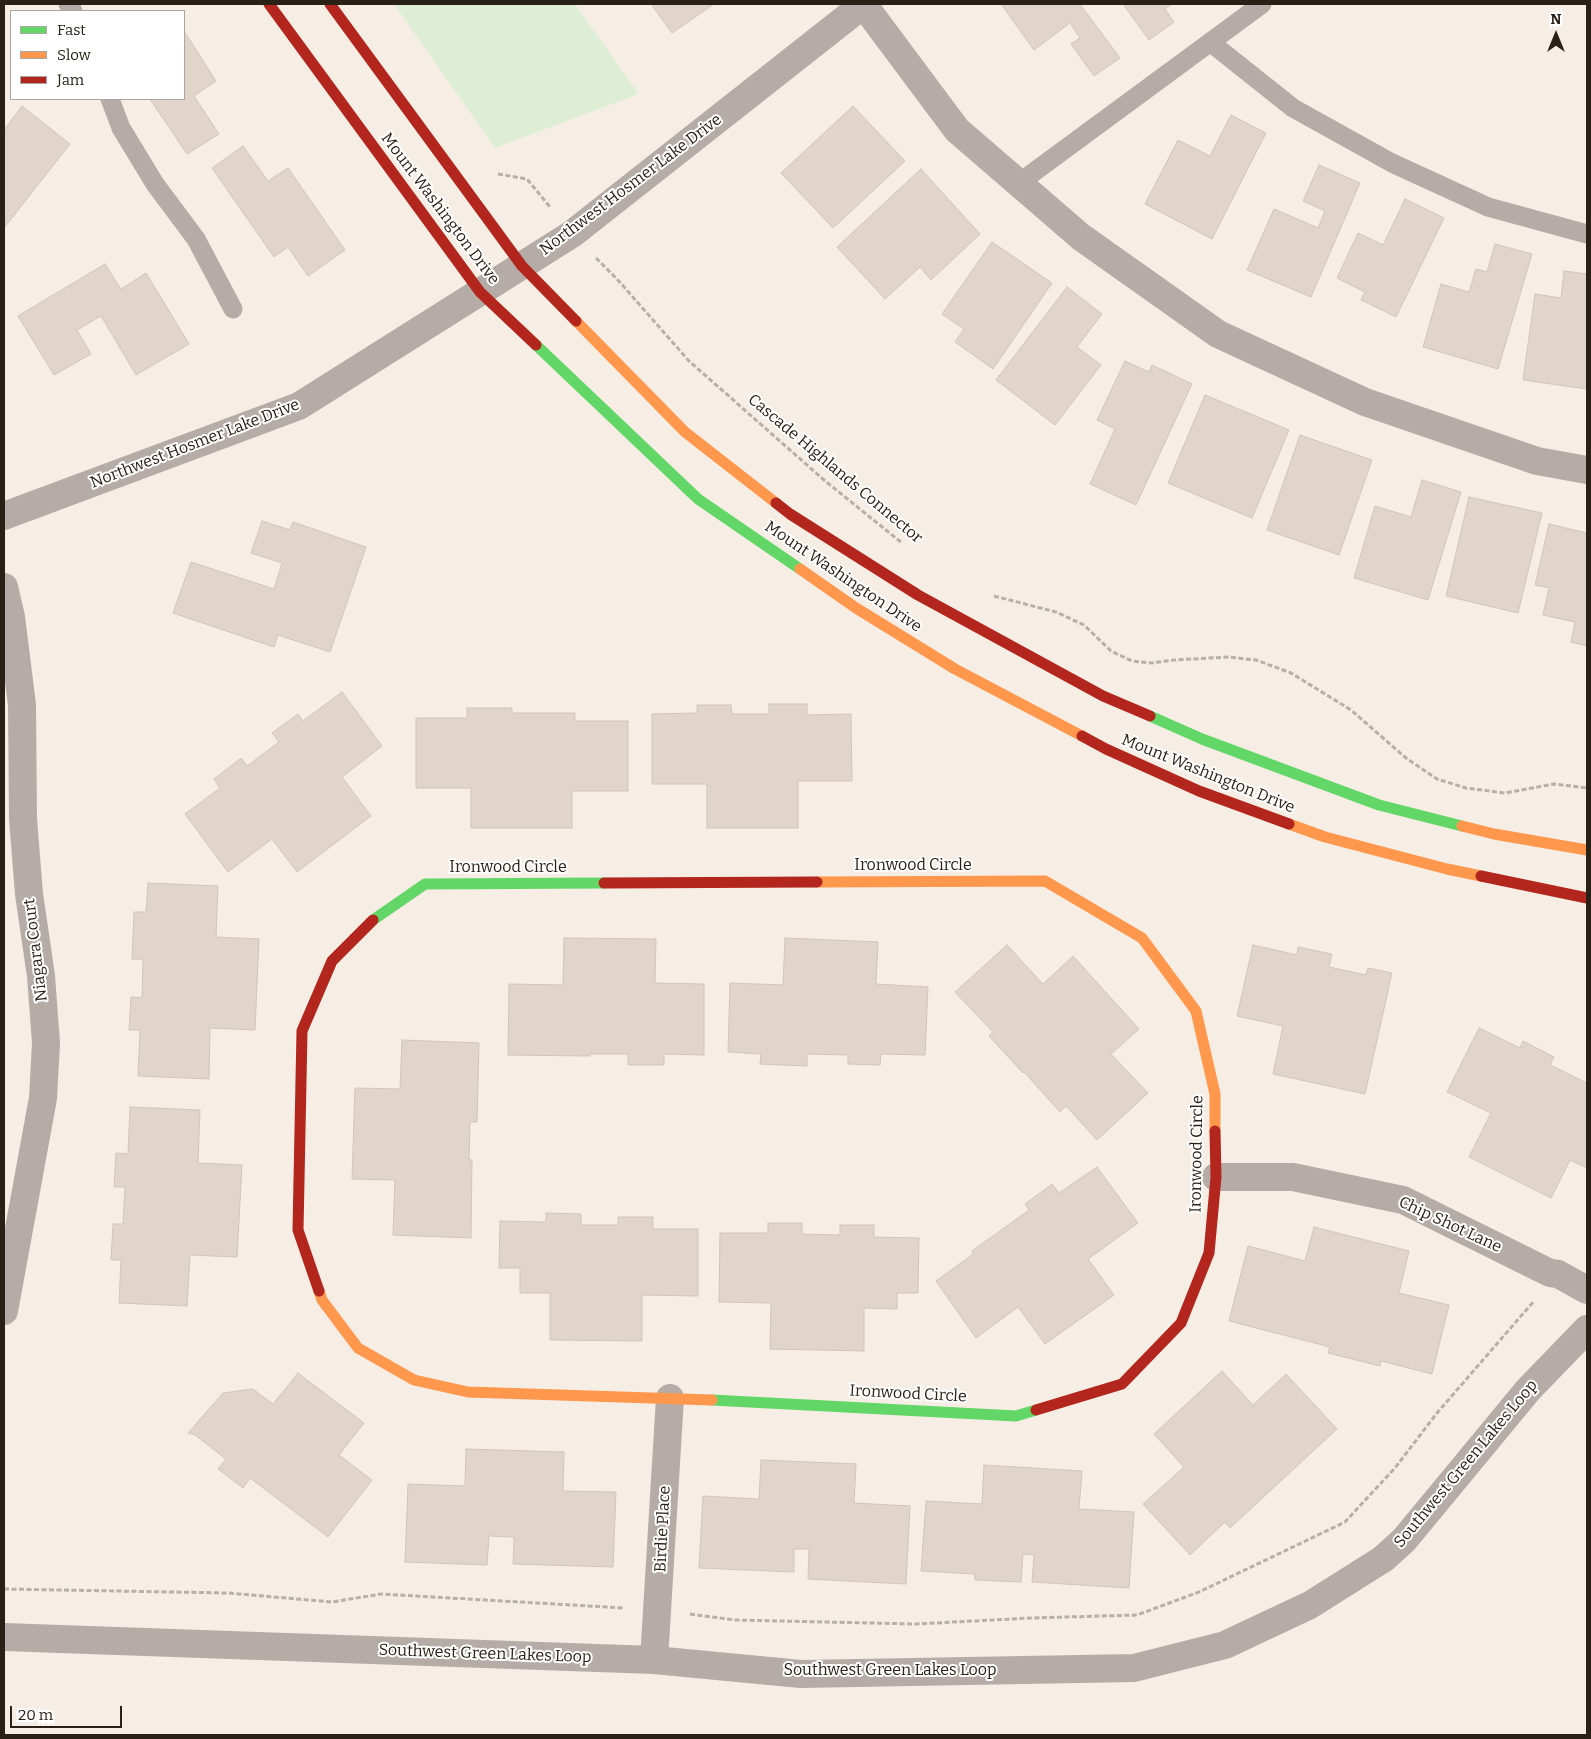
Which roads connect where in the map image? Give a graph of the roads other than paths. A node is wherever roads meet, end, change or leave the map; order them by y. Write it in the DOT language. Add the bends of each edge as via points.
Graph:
graph roads {
  1 [pos="269,4"];
  2 [pos="330,4"];
  3 [pos="863,4"];
  4 [pos="1262,4"];
  5 [pos="1210,42"];
  6 [pos="110,100"];
  7 [pos="1019,182"];
  8 [pos="1587,234"];
  9 [pos="522,266"];
  10 [pos="480,292"];
  11 [pos="233,309"];
  12 [pos="1587,470"];
  13 [pos="4,516"];
  14 [pos="4,587"];
  15 [pos="1587,850"];
  16 [pos="1587,898"];
  17 [pos="1216,1176"];
  18 [pos="1587,1290"];
  19 [pos="4,1310"];
  20 [pos="1587,1329"];
  21 [pos="670,1398"];
  22 [pos="4,1637"];
  23 [pos="654,1660"];
  1 -- 10 [label="main road, Mount Washington Drive"];
  2 -- 9 [label="main road, Mount Washington Drive"];
  3 -- 7 [label="street" via="958,130"];
  3 -- 9 [label="street, Northwest Hosmer Lake Drive" via="572,234"];
  4 -- 5 [label="lane"];
  5 -- 7 [label="lane"];
  5 -- 8 [label="lane" via="1293,108 1392,163 1488,207"];
  6 -- 11 [label="lane" via="121,128 155,184 196,239"];
  7 -- 12 [label="street" via="1081,237 1218,334 1364,402 1538,461"];
  9 -- 10 [label="street, Northwest Hosmer Lake Drive"];
  9 -- 15 [label="main road, Mount Washington Drive" via="686,432 790,514 935,604 1103,696 1211,743 1379,805 1494,834"];
  10 -- 13 [label="street, Northwest Hosmer Lake Drive" via="299,406"];
  10 -- 16 [label="main road, Mount Washington Drive" via="698,499 856,608 955,669 1106,750 1199,791 1316,834 1447,869"];
  14 -- 19 [label="street, Niagara Court" via="22,705 23,819 46,1043 43,1098"];
  17 -- 18 [label="street, Chip Shot Lane" via="1293,1176 1403,1200"];
  17 -- 21 [label="main road, Ironwood Circle" via="1209,1253 1181,1323 1122,1384 1016,1416"];
  17 -- 21 [label="main road, Ironwood Circle" via="1216,1094 1196,1011 1142,938 1045,881 425,884 377,916 332,961 302,1031 298,1230 322,1300 358,1348 414,1380 468,1392"];
  20 -- 23 [label="street, Southwest Green Lakes Loop" via="1528,1390 1404,1540 1383,1559 1310,1606 1225,1645 1134,1668 801,1674"];
  21 -- 23 [label="street, Birdie Place"];
  22 -- 23 [label="street, Southwest Green Lakes Loop"];
}
